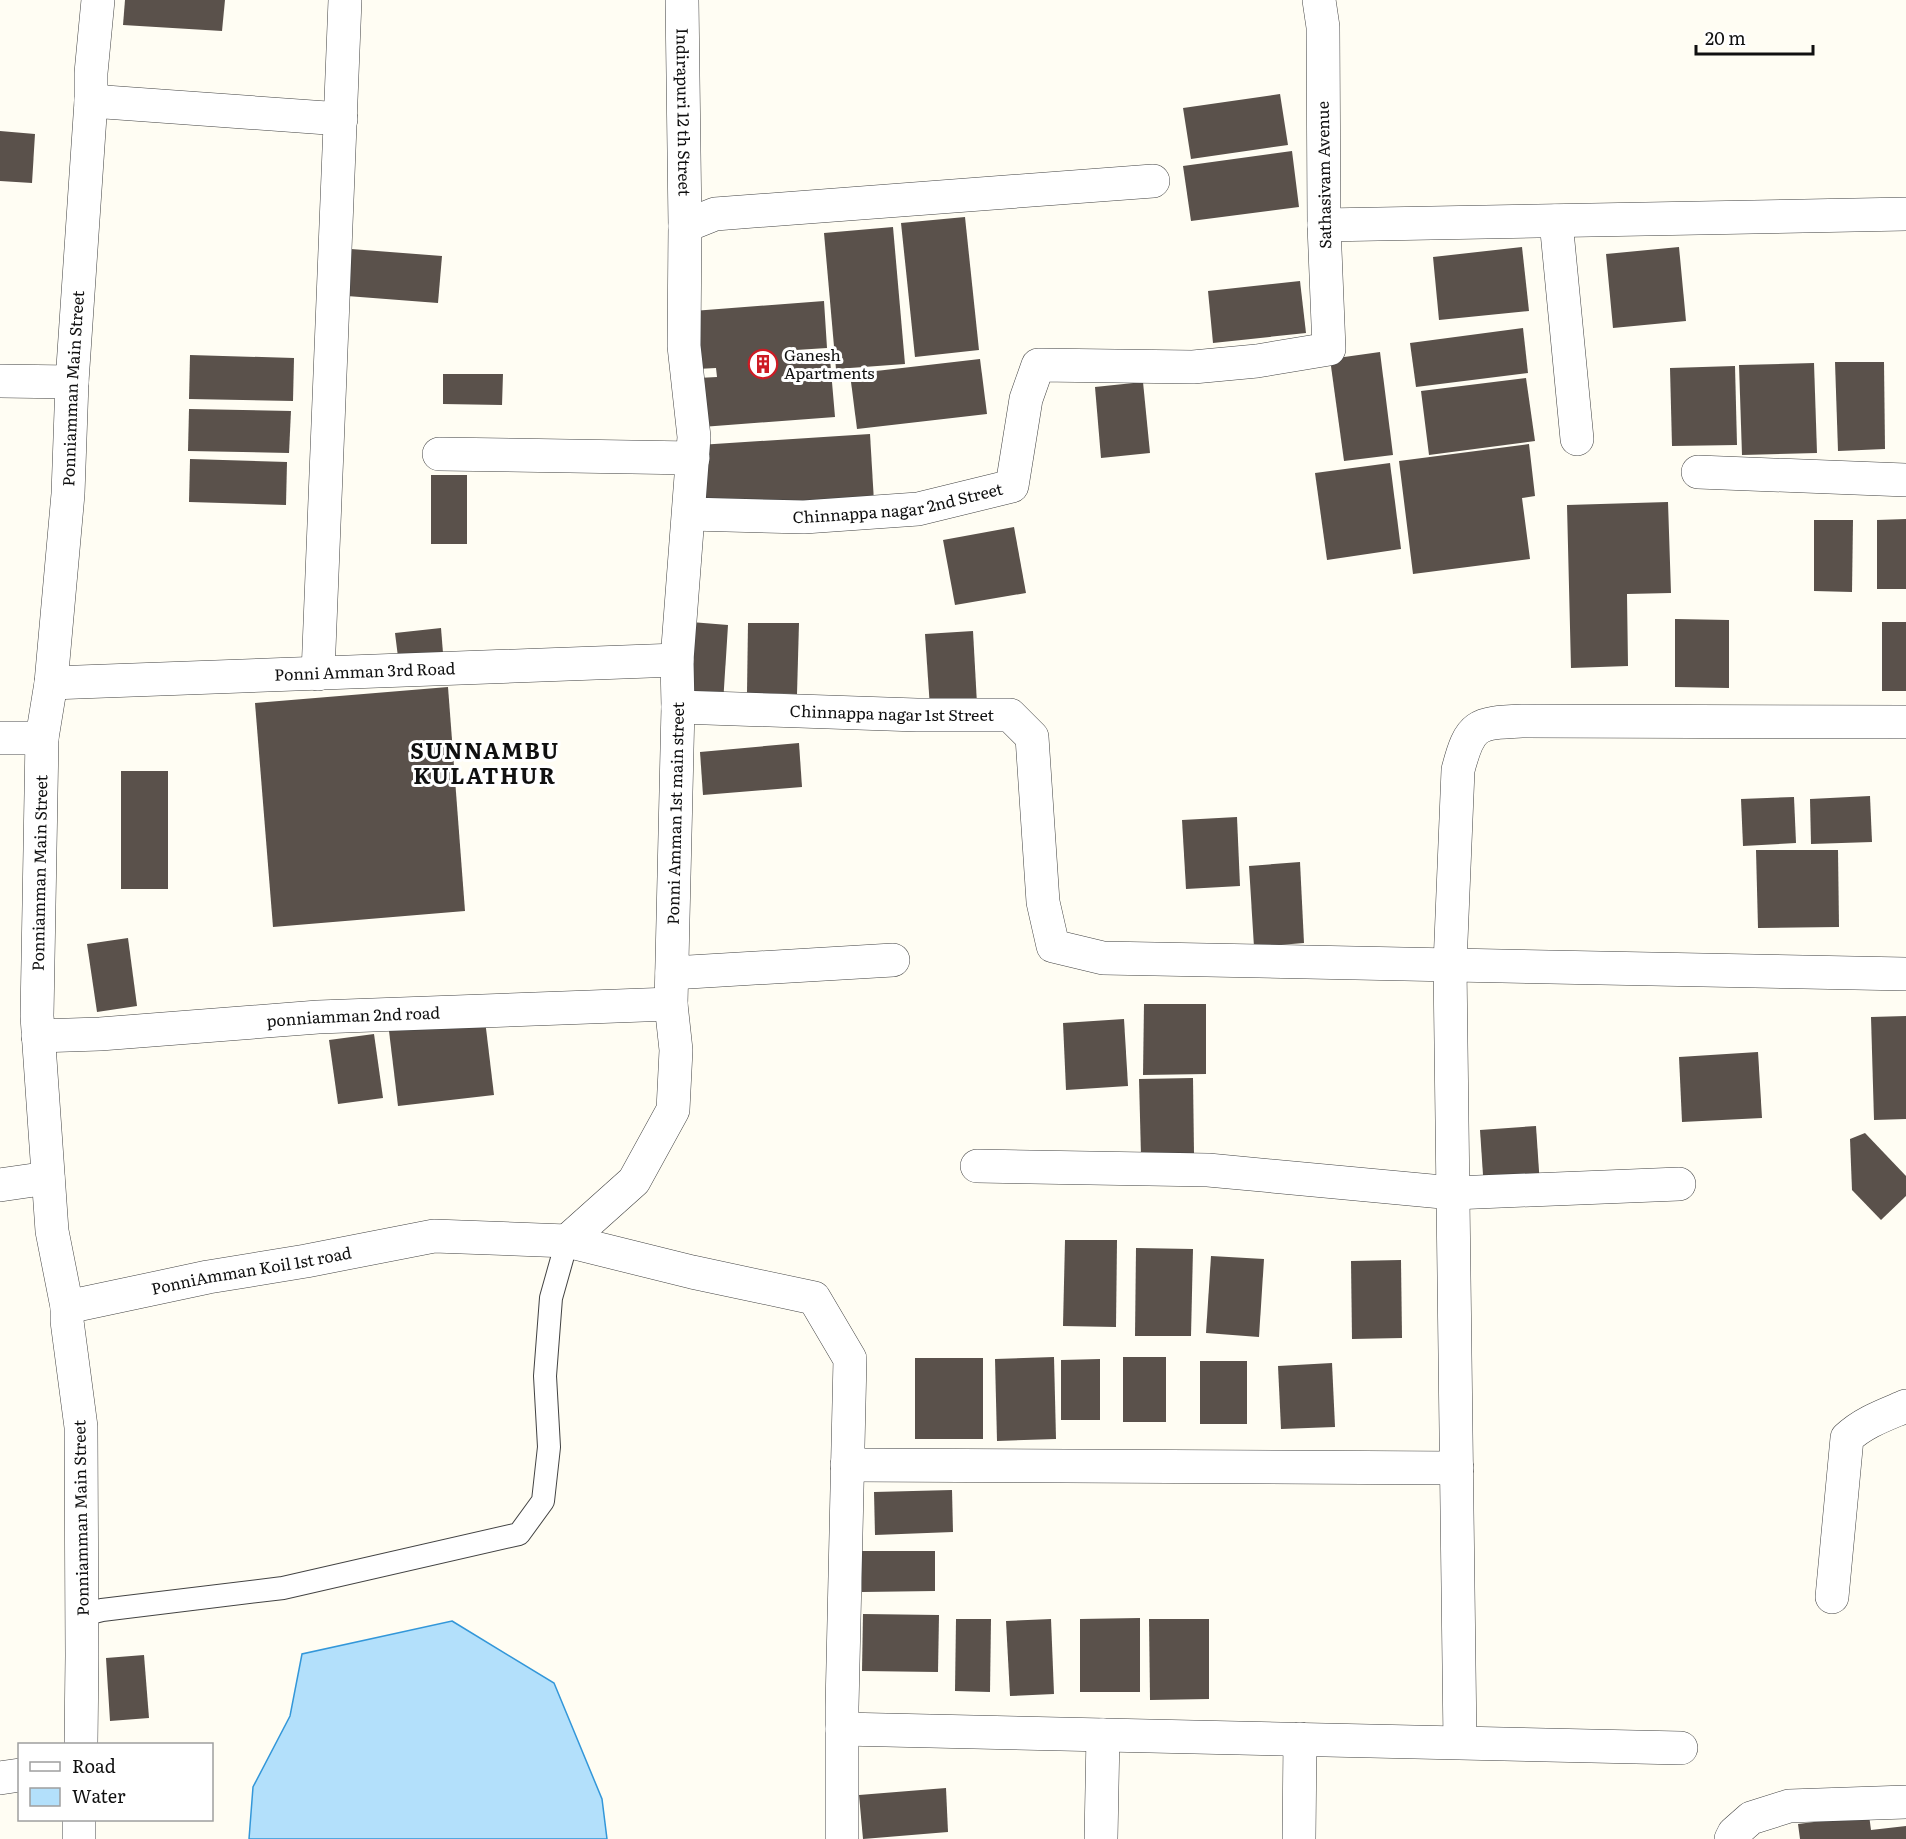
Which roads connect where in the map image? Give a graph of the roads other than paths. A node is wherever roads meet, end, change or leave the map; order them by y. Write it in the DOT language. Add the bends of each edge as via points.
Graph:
graph roads {
  1 [pos="98,0"];
  2 [pos="345,0"];
  3 [pos="682,0"];
  4 [pos="1319,0"];
  5 [pos="91,101"];
  6 [pos="341,119"];
  7 [pos="1153,181"];
  8 [pos="1906,214"];
  9 [pos="1556,221"];
  10 [pos="1324,225"];
  11 [pos="685,226"];
  12 [pos="684,345"];
  13 [pos="1329,349"];
  14 [pos="0,381"];
  15 [pos="72,382"];
  16 [pos="1577,439"];
  17 [pos="439,454"];
  18 [pos="693,458"];
  19 [pos="1698,472"];
  20 [pos="1906,480"];
  21 [pos="689,514"];
  22 [pos="677,660"];
  23 [pos="318,674"];
  24 [pos="51,683"];
  25 [pos="678,707"];
  26 [pos="1906,722"];
  27 [pos="0,738"];
  28 [pos="42,738"];
  29 [pos="893,960"];
  30 [pos="1450,965"];
  31 [pos="1906,974"];
  32 [pos="672,988"];
  33 [pos="38,1036"];
  34 [pos="976,1166"];
  35 [pos="48,1178"];
  36 [pos="1679,1184"];
  37 [pos="0,1185"];
  38 [pos="1453,1193"];
  39 [pos="567,1241"];
  40 [pos="67,1307"];
  41 [pos="1906,1406"];
  42 [pos="847,1465"];
  43 [pos="1457,1468"];
  44 [pos="1832,1597"];
  45 [pos="82,1615"];
  46 [pos="842,1728"];
  47 [pos="1103,1735"];
  48 [pos="1300,1739"];
  49 [pos="1460,1742"];
  50 [pos="81,1743"];
  51 [pos="1681,1748"];
  52 [pos="18,1775"];
  53 [pos="0,1778"];
  54 [pos="1906,1802"];
  55 [pos="79,1821"];
  56 [pos="79,1839"];
  57 [pos="842,1839"];
  58 [pos="1101,1839"];
  59 [pos="1299,1839"];
  60 [pos="1731,1839"];
  1 -- 5 [label="street, Ponniamman Main Street"];
  2 -- 6 [label="street"];
  3 -- 11 [label="street, Indirapuri 12 th Street"];
  4 -- 10 [label="street, Sathasivam Avenue" via="1323,27"];
  5 -- 6 [label="street"];
  5 -- 15 [label="street, Ponniamman Main Street"];
  6 -- 23 [label="street"];
  7 -- 11 [label="street" via="715,214"];
  8 -- 9 [label="street"];
  9 -- 10 [label="street"];
  9 -- 16 [label="street"];
  10 -- 13 [label="street, Sathasivam Avenue"];
  11 -- 12 [label="street, Indirapuri 12 th Street"];
  12 -- 18 [label="street, Ponni Amman 1st main street"];
  13 -- 21 [label="street, Chinnappa nagar 2nd Street" via="1193,367 1038,365 1026,399 1012,486 918,509 804,517"];
  14 -- 15 [label="street"];
  15 -- 24 [label="street, Ponniamman Main Street" via="68,495"];
  17 -- 18 [label="street"];
  18 -- 21 [label="street, Ponni Amman 1st main street"];
  19 -- 20 [label="street"];
  21 -- 22 [label="street, Ponni Amman 1st main street"];
  22 -- 23 [label="street, Ponni Amman 3rd Road"];
  22 -- 25 [label="street, Ponni Amman 1st main street"];
  23 -- 24 [label="street, Ponni Amman 3rd Road"];
  24 -- 28 [label="street, Ponniamman Main Street"];
  25 -- 30 [label="street, Chinnappa nagar 1st Street" via="1010,715 1032,737 1043,902 1053,946 1103,958"];
  25 -- 32 [label="street, Ponni Amman 1st main street"];
  26 -- 30 [label="street" via="1522,721 1490,722 1471,732 1458,770"];
  27 -- 28 [label="street"];
  28 -- 33 [label="street, Ponniamman Main Street"];
  29 -- 32 [label="street, ponniamman 2nd road"];
  30 -- 31 [label="street"];
  30 -- 38 [label="street"];
  32 -- 33 [label="street, ponniamman 2nd road"];
  32 -- 39 [label="street, Ponni Amman 1st main street" via="676,1050 673,1110 634,1181"];
  33 -- 35 [label="street, Ponniamman Main Street"];
  34 -- 38 [label="street" via="1208,1170"];
  35 -- 37 [label="street"];
  35 -- 40 [label="street, Ponniamman Main Street" via="52,1231"];
  36 -- 38 [label="street"];
  38 -- 43 [label="street"];
  39 -- 40 [label="street, PonniAmman Koil 1st road" via="434,1236"];
  39 -- 42 [label="street, PonniAmman Koil 1st road" via="814,1298 850,1359"];
  39 -- 45 [label="lane" via="550,1309 545,1376 549,1447 543,1501 519,1534 283,1588"];
  40 -- 45 [label="street, Ponniamman Main Street" via="81,1427"];
  41 -- 44 [label="street" via="1864,1425 1848,1438"];
  42 -- 43 [label="street"];
  42 -- 46 [label="street, PonniAmman Koil 1st road"];
  43 -- 49 [label="street"];
  45 -- 50 [label="street, Ponniamman Main Street"];
  46 -- 47 [label="street"];
  46 -- 57 [label="street, PonniAmman Koil 1st road"];
  47 -- 48 [label="street"];
  47 -- 58 [label="street"];
  48 -- 49 [label="street"];
  48 -- 59 [label="street"];
  49 -- 51 [label="street"];
  52 -- 53 [label="street"];
  54 -- 60 [label="street" via="1790,1806 1751,1818"];
  55 -- 56 [label="street"];
}
